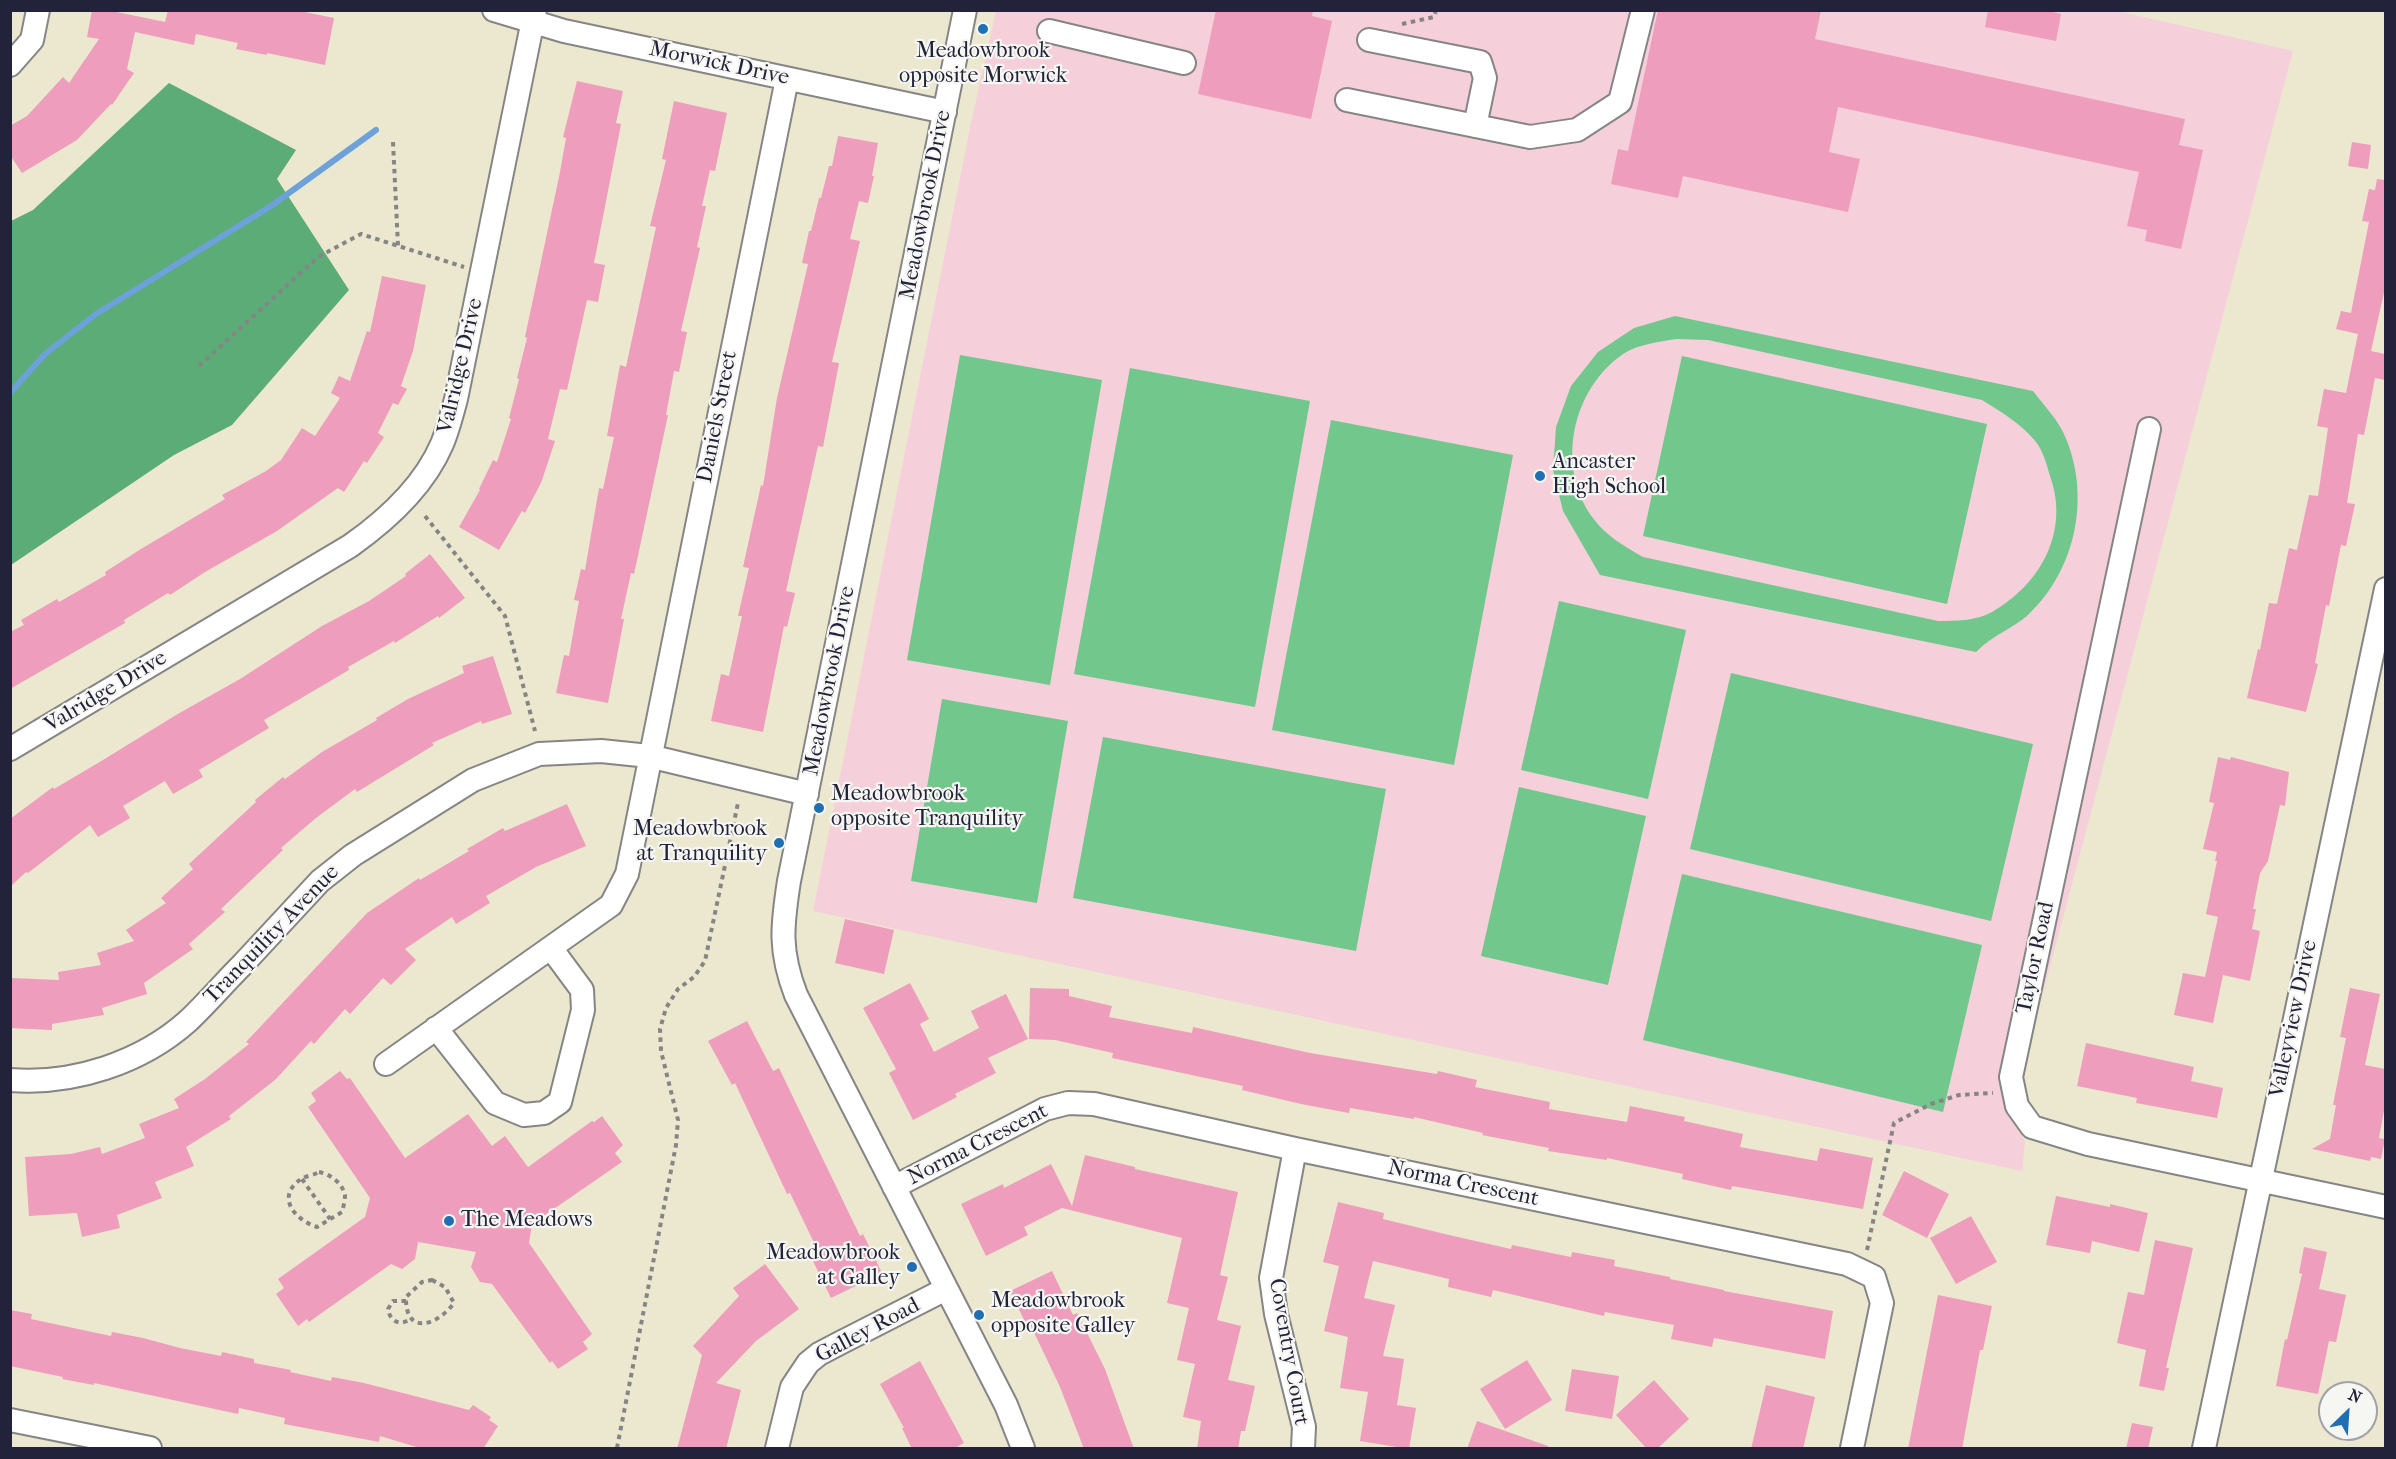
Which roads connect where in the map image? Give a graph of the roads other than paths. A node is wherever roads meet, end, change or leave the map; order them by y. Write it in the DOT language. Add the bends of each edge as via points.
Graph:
graph roads {
  1 [pos="38,10"];
  2 [pos="494,10"];
  3 [pos="965,10"];
  4 [pos="1643,10"];
  5 [pos="534,16"];
  6 [pos="1049,31"];
  7 [pos="1369,40"];
  8 [pos="1184,63"];
  9 [pos="10,65"];
  10 [pos="787,79"];
  11 [pos="1347,100"];
  12 [pos="945,111"];
  13 [pos="1475,126"];
  14 [pos="2149,429"];
  15 [pos="2385,589"];
  16 [pos="10,749"];
  17 [pos="650,756"];
  18 [pos="807,794"];
  19 [pos="551,948"];
  20 [pos="436,1028"];
  21 [pos="386,1064"];
  22 [pos="10,1080"];
  23 [pos="1295,1149"];
  24 [pos="2259,1182"];
  25 [pos="894,1187"];
  26 [pos="2385,1207"];
  27 [pos="946,1289"];
  28 [pos="10,1420"];
  29 [pos="149,1448"];
  30 [pos="777,1449"];
  31 [pos="1023,1449"];
  32 [pos="1303,1449"];
  33 [pos="1852,1449"];
  34 [pos="2204,1449"];
  1 -- 9 [label="street" via="32,39"];
  2 -- 5 [label="street, Morwick Drive"];
  3 -- 12 [label="street, Meadowbrook Drive"];
  4 -- 13 [label="street" via="1620,102 1577,130 1530,137"];
  5 -- 10 [label="street, Morwick Drive"];
  5 -- 16 [label="street, Valridge Drive" via="456,399 442,445 424,475 393,512 350,546"];
  6 -- 8 [label="street"];
  7 -- 13 [label="street" via="1480,62 1485,78"];
  10 -- 12 [label="street, Morwick Drive"];
  10 -- 17 [label="street, Daniels Street"];
  11 -- 13 [label="street"];
  12 -- 18 [label="street, Meadowbrook Drive"];
  14 -- 24 [label="street, Taylor Road" via="2011,1077 2017,1106 2032,1127 2088,1144"];
  15 -- 24 [label="street, Valleyview Drive"];
  17 -- 18 [label="street, Tranquility Avenue"];
  17 -- 19 [label="street, Daniels Street" via="627,874 611,905"];
  17 -- 22 [label="street, Tranquility Avenue" via="601,751 539,754 473,780 361,850 320,881 171,1035 94,1072"];
  18 -- 25 [label="street, Meadowbrook Drive" via="784,911 784,959 796,995"];
  19 -- 20 [label="street, Daniels Street"];
  19 -- 20 [label="street" via="582,990 583,1010 560,1102 544,1113 524,1115 495,1103"];
  20 -- 21 [label="street, Daniels Street"];
  23 -- 25 [label="street, Norma Crescent" via="1094,1104 1068,1103 1045,1108"];
  23 -- 32 [label="street, Coventry Court" via="1271,1278 1304,1427"];
  23 -- 33 [label="street, Norma Crescent" via="1847,1264 1874,1277 1882,1303"];
  24 -- 26 [label="street, Taylor Road"];
  24 -- 34 [label="street, Valleyview Drive"];
  25 -- 27 [label="street, Meadowbrook Drive"];
  27 -- 30 [label="street, Galley Road" via="808,1363 792,1388"];
  27 -- 31 [label="street, Meadowbrook Drive" via="1006,1405"];
  28 -- 29 [label="street"];
}
